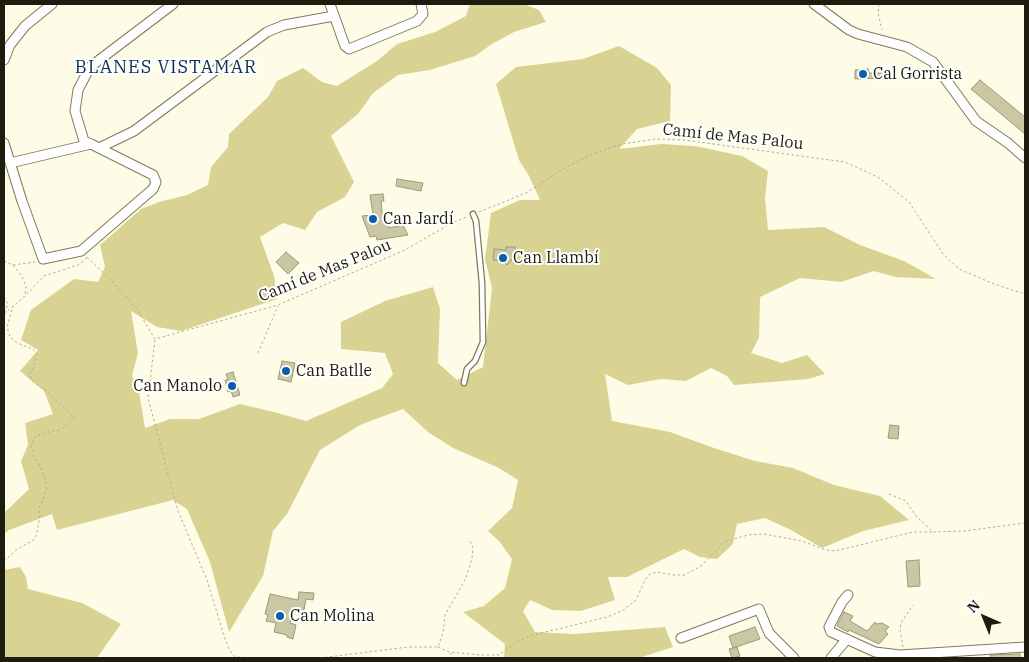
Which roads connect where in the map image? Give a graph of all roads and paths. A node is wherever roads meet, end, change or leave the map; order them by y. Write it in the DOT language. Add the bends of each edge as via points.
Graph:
graph roads {
  1 [pos="52,4"];
  2 [pos="173,4"];
  3 [pos="330,4"];
  4 [pos="421,4"];
  5 [pos="814,4"];
  6 [pos="880,4"];
  7 [pos="334,16"];
  8 [pos="885,41"];
  9 [pos="4,60"];
  10 [pos="4,143"];
  11 [pos="95,146"];
  12 [pos="1025,158"];
  13 [pos="10,163"];
  14 [pos="473,214"];
  15 [pos="42,257"];
  16 [pos="4,261"];
  17 [pos="13,264"];
  18 [pos="1025,294"];
  19 [pos="25,296"];
  20 [pos="4,297"];
  21 [pos="278,305"];
  22 [pos="13,306"];
  23 [pos="4,314"];
  24 [pos="155,340"];
  25 [pos="258,353"];
  26 [pos="464,383"];
  27 [pos="889,494"];
  28 [pos="1025,523"];
  29 [pos="933,532"];
  30 [pos="470,541"];
  31 [pos="4,561"];
  32 [pos="848,595"];
  33 [pos="913,605"];
  34 [pos="681,638"];
  35 [pos="847,639"];
  36 [pos="438,647"];
  37 [pos="1025,647"];
  38 [pos="449,652"];
  39 [pos="905,655"];
  40 [pos="235,657"];
  41 [pos="268,658"];
  42 [pos="320,658"];
  43 [pos="454,658"];
  44 [pos="794,658"];
  45 [pos="831,658"];
  1 -- 9 [label="street" via="25,26 10,45"];
  2 -- 11 [label="street" via="90,67 78,90 76,111 84,141"];
  3 -- 7 [label="street"];
  4 -- 7 [label="street" via="423,14 417,21 349,49"];
  5 -- 8 [label="street" via="848,30"];
  6 -- 8 [label="path" via="878,14"];
  7 -- 11 [label="street" via="284,25 267,32 134,130"];
  8 -- 12 [label="street" via="908,47 933,62 976,121"];
  10 -- 13 [label="street"];
  11 -- 13 [label="street"];
  11 -- 15 [label="street" via="153,175 156,182 153,189 81,251"];
  13 -- 15 [label="street"];
  14 -- 18 [label="path, Camí de Mas Palou" via="528,192 592,154 622,144 656,139 684,140 828,159 845,162 878,177 909,202 943,254 959,269"];
  14 -- 21 [label="path, Camí de Mas Palou" via="406,250"];
  14 -- 26 [label="lane" via="482,283 483,342 475,361 467,369"];
  15 -- 17 [label="path" via="33,263"];
  16 -- 17 [label="path"];
  17 -- 19 [label="path" via="26,286"];
  19 -- 22 [label="path"];
  19 -- 24 [label="path" via="44,276 78,265 88,258 137,309"];
  20 -- 23 [label="path" via="8,304"];
  21 -- 24 [label="path, Camí de Mas Palou"];
  21 -- 25 [label="path"];
  22 -- 23 [label="path"];
  22 -- 31 [label="path" via="7,327 10,337 38,355 30,373 31,380 74,417 61,430 36,436 33,440 34,457 42,470 46,488 39,509 37,532 35,538"];
  24 -- 40 [label="path" via="148,398 151,411 178,511 207,580 225,639"];
  27 -- 29 [label="path" via="906,501"];
  28 -- 29 [label="path"];
  29 -- 38 [label="path" via="913,532 835,551 764,534 748,535 724,542 701,566 686,575 650,574 636,600 607,617 533,635 499,654"];
  30 -- 36 [label="path" via="472,558 466,578 445,615"];
  32 -- 35 [label="street" via="829,627 831,632"];
  33 -- 39 [label="path" via="901,623"];
  34 -- 44 [label="street" via="759,609 769,633"];
  35 -- 39 [label="street" via="876,652"];
  35 -- 45 [label="street"];
  36 -- 38 [label="path"];
  36 -- 42 [label="path" via="408,646"];
  37 -- 39 [label="street"];
  38 -- 43 [label="path"];
  40 -- 41 [label="path"];
}
